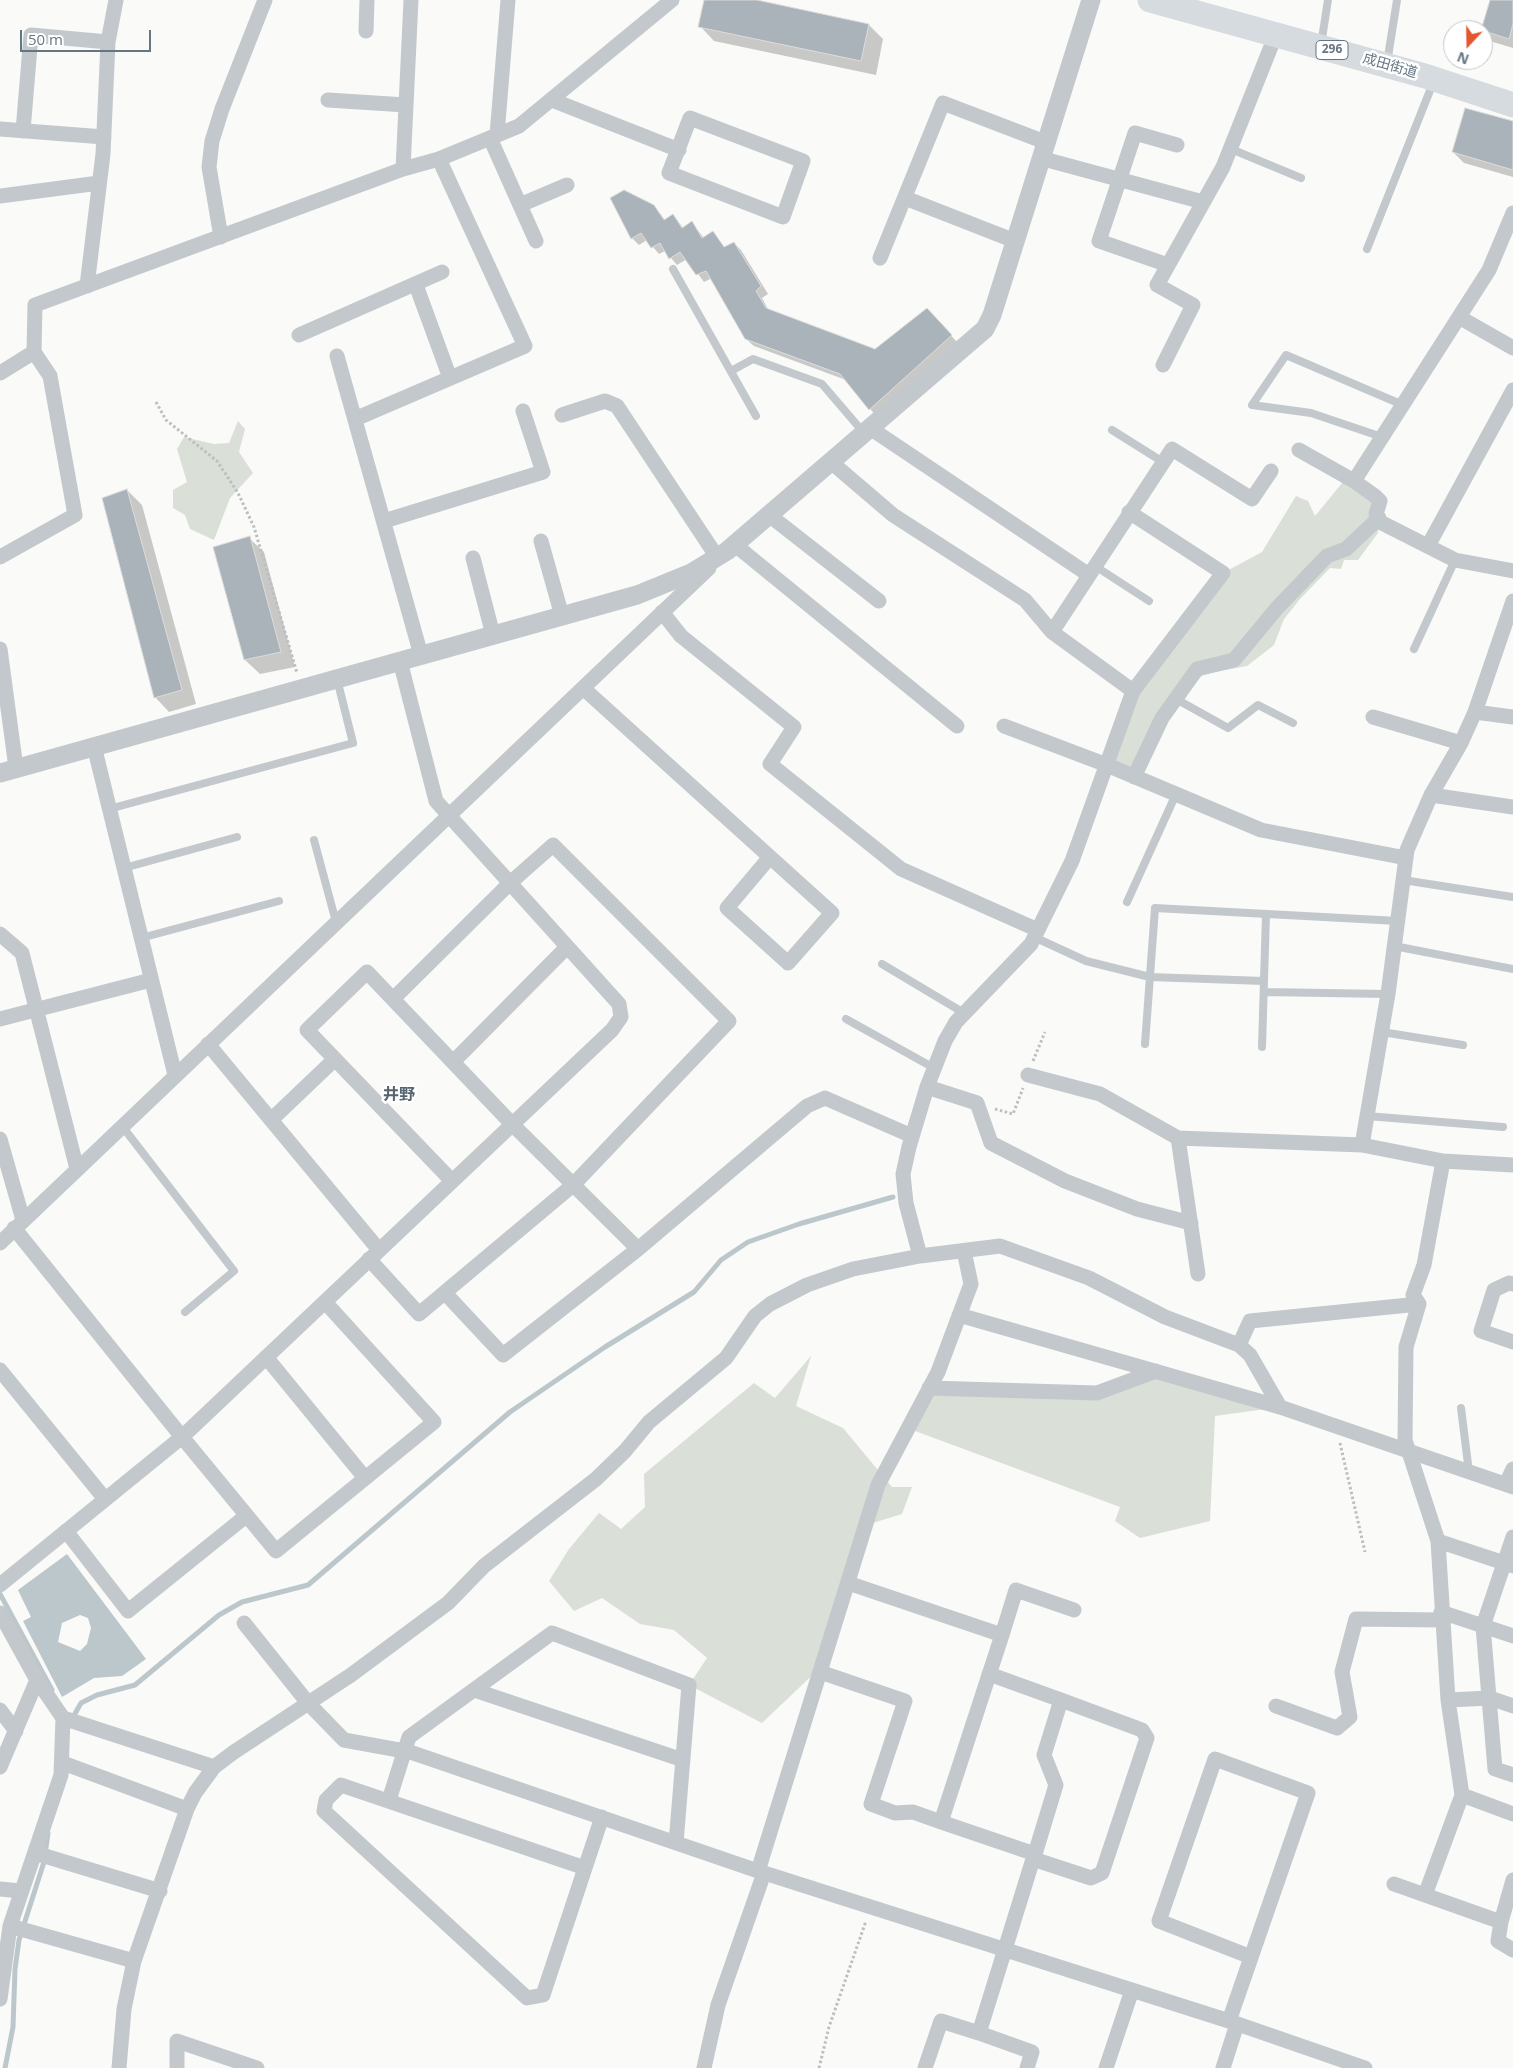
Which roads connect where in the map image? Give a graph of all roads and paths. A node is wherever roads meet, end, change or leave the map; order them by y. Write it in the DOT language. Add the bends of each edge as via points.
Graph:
graph roads {
  1 [pos="116,0"];
  2 [pos="265,0"];
  3 [pos="368,0"];
  4 [pos="411,0"];
  5 [pos="508,0"];
  6 [pos="672,0"];
  7 [pos="1091,0"];
  8 [pos="1150,0"];
  9 [pos="1328,0"];
  10 [pos="1397,0"];
  11 [pos="366,31"];
  12 [pos="1276,34"];
  13 [pos="108,42"];
  14 [pos="1320,47"];
  15 [pos="1386,65"];
  16 [pos="1435,79"];
  17 [pos="328,100"];
  18 [pos="552,100"];
  19 [pos="406,105"];
  20 [pos="1513,105"];
  21 [pos="0,129"];
  22 [pos="23,131"];
  23 [pos="104,137"];
  24 [pos="494,137"];
  25 [pos="1177,145"];
  26 [pos="1231,149"];
  27 [pos="679,150"];
  28 [pos="1043,150"];
  29 [pos="439,159"];
  30 [pos="404,169"];
  31 [pos="1301,178"];
  32 [pos="1120,179"];
  33 [pos="99,183"];
  34 [pos="567,185"];
  35 [pos="0,196"];
  36 [pos="905,198"];
  37 [pos="1204,202"];
  38 [pos="520,205"];
  39 [pos="1513,213"];
  40 [pos="221,237"];
  41 [pos="536,241"];
  42 [pos="1015,241"];
  43 [pos="1367,249"];
  44 [pos="880,258"];
  45 [pos="1168,265"];
  46 [pos="673,269"];
  47 [pos="442,272"];
  48 [pos="416,285"];
  49 [pos="87,286"];
  50 [pos="1459,317"];
  51 [pos="299,335"];
  52 [pos="1513,348"];
  53 [pos="34,352"];
  54 [pos="337,356"];
  55 [pos="1163,365"];
  56 [pos="730,372"];
  57 [pos="0,373"];
  58 [pos="450,378"];
  59 [pos="1513,390"];
  60 [pos="156,402"];
  61 [pos="1403,405"];
  62 [pos="523,411"];
  63 [pos="562,415"];
  64 [pos="756,416"];
  65 [pos="355,419"];
  66 [pos="867,430"];
  67 [pos="1112,430"];
  68 [pos="1382,437"];
  69 [pos="1299,450"];
  70 [pos="831,462"];
  71 [pos="1163,462"];
  72 [pos="1271,471"];
  73 [pos="1354,481"];
  74 [pos="1129,512"];
  75 [pos="768,515"];
  76 [pos="1379,518"];
  77 [pos="384,520"];
  78 [pos="541,542"];
  79 [pos="1428,546"];
  80 [pos="726,551"];
  81 [pos="0,556"];
  82 [pos="473,558"];
  83 [pos="1455,560"];
  84 [pos="1092,571"];
  85 [pos="1513,571"];
  86 [pos="879,601"];
  87 [pos="1149,601"];
  88 [pos="1513,601"];
  89 [pos="662,612"];
  90 [pos="562,616"];
  91 [pos="1052,632"];
  92 [pos="493,635"];
  93 [pos="1506,641"];
  94 [pos="0,649"];
  95 [pos="1414,649"];
  96 [pos="421,655"];
  97 [pos="400,661"];
  98 [pos="337,678"];
  99 [pos="302,688"];
  100 [pos="583,688"];
  101 [pos="1133,691"];
  102 [pos="1176,699"];
  103 [pos="1475,712"];
  104 [pos="1373,717"];
  105 [pos="1513,717"];
  106 [pos="1293,723"];
  107 [pos="957,726"];
  108 [pos="1004,726"];
  109 [pos="1462,744"];
  110 [pos="94,746"];
  111 [pos="1107,765"];
  112 [pos="8,771"];
  113 [pos="1134,777"];
  114 [pos="1176,794"];
  115 [pos="1431,795"];
  116 [pos="1513,807"];
  117 [pos="110,809"];
  118 [pos="449,815"];
  119 [pos="237,837"];
  120 [pos="314,840"];
  121 [pos="770,857"];
  122 [pos="1406,858"];
  123 [pos="124,868"];
  124 [pos="1403,880"];
  125 [pos="510,883"];
  126 [pos="1513,897"];
  127 [pos="279,901"];
  128 [pos="1126,902"];
  129 [pos="1266,914"];
  130 [pos="1398,921"];
  131 [pos="336,922"];
  132 [pos="1036,933"];
  133 [pos="0,934"];
  134 [pos="141,938"];
  135 [pos="1394,946"];
  136 [pos="567,947"];
  137 [pos="882,964"];
  138 [pos="1513,969"];
  139 [pos="1150,977"];
  140 [pos="152,980"];
  141 [pos="1264,982"];
  142 [pos="1264,992"];
  143 [pos="1388,994"];
  144 [pos="393,999"];
  145 [pos="36,1010"];
  146 [pos="964,1013"];
  147 [pos="0,1019"];
  148 [pos="846,1019"];
  149 [pos="1382,1032"];
  150 [pos="208,1044"];
  151 [pos="1145,1044"];
  152 [pos="1463,1045"];
  153 [pos="1262,1047"];
  154 [pos="335,1059"];
  155 [pos="453,1062"];
  156 [pos="934,1068"];
  157 [pos="175,1075"];
  158 [pos="1028,1075"];
  159 [pos="927,1087"];
  160 [pos="1367,1116"];
  161 [pos="271,1120"];
  162 [pos="512,1124"];
  163 [pos="122,1126"];
  164 [pos="1503,1127"];
  165 [pos="912,1136"];
  166 [pos="1178,1138"];
  167 [pos="0,1139"];
  168 [pos="1362,1145"];
  169 [pos="1443,1161"];
  170 [pos="1513,1165"];
  171 [pos="77,1169"];
  172 [pos="452,1181"];
  173 [pos="573,1185"];
  174 [pos="1191,1223"];
  175 [pos="18,1224"];
  176 [pos="0,1243"];
  177 [pos="638,1250"];
  178 [pos="964,1251"];
  179 [pos="374,1255"];
  180 [pos="920,1256"];
  181 [pos="1198,1274"];
  182 [pos="1513,1284"];
  183 [pos="445,1293"];
  184 [pos="324,1302"];
  185 [pos="1419,1304"];
  186 [pos="184,1312"];
  187 [pos="960,1314"];
  188 [pos="1513,1342"];
  189 [pos="1239,1345"];
  190 [pos="266,1357"];
  191 [pos="0,1370"];
  192 [pos="1156,1371"];
  193 [pos="929,1388"];
  194 [pos="1280,1407"];
  195 [pos="1461,1408"];
  196 [pos="1336,1426"];
  197 [pos="182,1437"];
  198 [pos="1408,1452"];
  199 [pos="1513,1469"];
  200 [pos="1469,1472"];
  201 [pos="365,1478"];
  202 [pos="1510,1486"];
  203 [pos="105,1499"];
  204 [pos="246,1516"];
  205 [pos="66,1531"];
  206 [pos="1513,1537"];
  207 [pos="1438,1541"];
  208 [pos="1365,1552"];
  209 [pos="1509,1565"];
  210 [pos="848,1583"];
  211 [pos="0,1584"];
  212 [pos="1074,1610"];
  213 [pos="0,1613"];
  214 [pos="1441,1616"];
  215 [pos="244,1623"];
  216 [pos="1483,1626"];
  217 [pos="1002,1635"];
  218 [pos="1513,1636"];
  219 [pos="820,1672"];
  220 [pos="989,1674"];
  221 [pos="37,1680"];
  222 [pos="474,1690"];
  223 [pos="1490,1698"];
  224 [pos="1061,1700"];
  225 [pos="1448,1700"];
  226 [pos="308,1703"];
  227 [pos="1276,1706"];
  228 [pos="1513,1706"];
  229 [pos="0,1710"];
  230 [pos="63,1718"];
  231 [pos="16,1730"];
  232 [pos="405,1751"];
  233 [pos="683,1760"];
  234 [pos="63,1763"];
  235 [pos="0,1767"];
  236 [pos="214,1767"];
  237 [pos="1513,1775"];
  238 [pos="1462,1795"];
  239 [pos="389,1800"];
  240 [pos="187,1809"];
  241 [pos="1513,1814"];
  242 [pos="602,1818"];
  243 [pos="941,1822"];
  244 [pos="676,1843"];
  245 [pos="35,1853"];
  246 [pos="1034,1856"];
  247 [pos="585,1868"];
  248 [pos="761,1872"];
  249 [pos="1513,1880"];
  250 [pos="1394,1884"];
  251 [pos="0,1889"];
  252 [pos="21,1891"];
  253 [pos="160,1891"];
  254 [pos="1425,1895"];
  255 [pos="871,1907"];
  256 [pos="1501,1922"];
  257 [pos="10,1926"];
  258 [pos="1005,1950"];
  259 [pos="1513,1950"];
  260 [pos="1251,1957"];
  261 [pos="134,1962"];
  262 [pos="1132,1990"];
  263 [pos="0,1999"];
  264 [pos="1233,2023"];
  265 [pos="979,2033"];
  266 [pos="119,2068"];
  267 [pos="176,2068"];
  268 [pos="257,2068"];
  269 [pos="704,2068"];
  270 [pos="819,2068"];
  271 [pos="925,2068"];
  272 [pos="1026,2068"];
  273 [pos="1106,2068"];
  274 [pos="1223,2068"];
  275 [pos="1365,2068"];
  1 -- 13 [label="street"];
  2 -- 40 [label="street" via="212,141 209,167"];
  3 -- 11 [label="street"];
  4 -- 19 [label="street"];
  5 -- 24 [label="street"];
  6 -- 18 [label="street"];
  7 -- 28 [label="street"];
  8 -- 12 [label="highway, 成田街道 / 296"];
  9 -- 14 [label="lane"];
  10 -- 15 [label="lane"];
  12 -- 14 [label="highway, 成田街道 / 296"];
  12 -- 26 [label="street"];
  13 -- 22 [label="street" via="31,36"];
  13 -- 23 [label="street"];
  14 -- 15 [label="highway, 成田街道 / 296"];
  15 -- 16 [label="highway, 成田街道 / 296"];
  16 -- 20 [label="highway, 成田街道 / 296"];
  16 -- 43 [label="lane"];
  17 -- 19 [label="street"];
  18 -- 24 [label="street" via="519,126"];
  18 -- 27 [label="street"];
  19 -- 30 [label="street"];
  21 -- 22 [label="street"];
  22 -- 23 [label="street"];
  23 -- 33 [label="street"];
  24 -- 29 [label="street"];
  24 -- 38 [label="street"];
  25 -- 32 [label="street" via="1135,133"];
  26 -- 31 [label="lane"];
  26 -- 37 [label="street"];
  27 -- 27 [label="street" via="690,118 802,161 782,217 669,172"];
  28 -- 32 [label="street"];
  28 -- 36 [label="street" via="943,103"];
  28 -- 42 [label="street"];
  29 -- 30 [label="street"];
  29 -- 58 [label="street" via="525,346"];
  30 -- 40 [label="street"];
  32 -- 37 [label="street"];
  32 -- 45 [label="street" via="1099,241"];
  33 -- 35 [label="street"];
  33 -- 49 [label="street"];
  34 -- 38 [label="street"];
  36 -- 42 [label="street"];
  36 -- 44 [label="street"];
  37 -- 45 [label="street"];
  38 -- 41 [label="street"];
  39 -- 50 [label="street" via="1489,270"];
  40 -- 49 [label="street"];
  42 -- 66 [label="street" via="985,329"];
  45 -- 55 [label="street" via="1157,285 1193,306"];
  46 -- 56 [label="lane"];
  47 -- 48 [label="street"];
  48 -- 51 [label="street"];
  48 -- 58 [label="street"];
  49 -- 53 [label="street" via="34,305"];
  50 -- 52 [label="street"];
  50 -- 61 [label="street"];
  53 -- 57 [label="street"];
  53 -- 81 [label="street" via="50,376 75,515"];
  54 -- 65 [label="street"];
  56 -- 64 [label="lane"];
  56 -- 66 [label="lane" via="753,359 822,384"];
  58 -- 65 [label="street"];
  59 -- 79 [label="street"];
  60 -- 99 [label="path" via="166,420 217,461 238,493 254,526"];
  61 -- 68 [label="street"];
  61 -- 68 [label="lane" via="1286,355 1252,405 1311,413"];
  62 -- 77 [label="street" via="543,472"];
  63 -- 80 [label="street" via="605,401 617,406"];
  65 -- 77 [label="street"];
  66 -- 70 [label="street"];
  66 -- 84 [label="street"];
  67 -- 71 [label="lane"];
  68 -- 73 [label="street"];
  69 -- 73 [label="street"];
  70 -- 75 [label="street"];
  70 -- 91 [label="street" via="893,515 1025,600"];
  71 -- 72 [label="street" via="1172,449 1252,499"];
  71 -- 74 [label="street"];
  73 -- 76 [label="street" via="1380,501 1376,514"];
  74 -- 84 [label="street"];
  74 -- 101 [label="street" via="1223,574"];
  75 -- 80 [label="street"];
  75 -- 86 [label="street"];
  76 -- 79 [label="street" via="1380,522"];
  76 -- 102 [label="street" via="1346,549 1327,556 1277,608 1234,660 1197,669"];
  77 -- 96 [label="street"];
  78 -- 90 [label="street"];
  79 -- 83 [label="street"];
  80 -- 89 [label="street"];
  80 -- 90 [label="street" via="691,573 636,595"];
  80 -- 107 [label="street"];
  82 -- 92 [label="street"];
  83 -- 85 [label="street"];
  83 -- 95 [label="lane"];
  84 -- 87 [label="lane"];
  84 -- 91 [label="street"];
  88 -- 93 [label="street"];
  89 -- 100 [label="street"];
  89 -- 132 [label="street" via="680,636 794,727 770,764 901,869"];
  90 -- 92 [label="street"];
  91 -- 101 [label="street"];
  92 -- 96 [label="street"];
  93 -- 103 [label="street"];
  94 -- 112 [label="street"];
  96 -- 97 [label="street"];
  97 -- 98 [label="street"];
  97 -- 118 [label="street" via="436,802"];
  98 -- 99 [label="street"];
  98 -- 117 [label="lane" via="353,743"];
  99 -- 110 [label="street"];
  100 -- 118 [label="street"];
  100 -- 121 [label="street"];
  101 -- 111 [label="street"];
  102 -- 106 [label="lane" via="1228,728 1258,705"];
  102 -- 113 [label="street" via="1162,718"];
  103 -- 105 [label="street"];
  103 -- 109 [label="street"];
  104 -- 109 [label="street"];
  108 -- 111 [label="street"];
  109 -- 115 [label="street"];
  110 -- 112 [label="street"];
  110 -- 117 [label="street"];
  111 -- 113 [label="street"];
  111 -- 132 [label="street" via="1072,861"];
  113 -- 114 [label="street"];
  114 -- 122 [label="street" via="1262,830"];
  114 -- 128 [label="lane"];
  115 -- 116 [label="street"];
  115 -- 122 [label="street"];
  117 -- 123 [label="street"];
  118 -- 125 [label="street"];
  118 -- 131 [label="street"];
  119 -- 123 [label="lane"];
  120 -- 131 [label="lane"];
  121 -- 121 [label="street" via="727,908 788,963 832,913"];
  122 -- 124 [label="street"];
  123 -- 134 [label="street"];
  124 -- 126 [label="lane"];
  124 -- 130 [label="street"];
  125 -- 136 [label="street"];
  125 -- 144 [label="street"];
  125 -- 173 [label="street" via="553,845 729,1022"];
  127 -- 134 [label="lane"];
  129 -- 130 [label="lane"];
  129 -- 139 [label="lane" via="1155,908"];
  129 -- 141 [label="lane"];
  130 -- 135 [label="street"];
  131 -- 150 [label="street"];
  132 -- 139 [label="lane" via="1086,961"];
  132 -- 146 [label="street" via="1031,944"];
  133 -- 145 [label="street" via="22,954"];
  134 -- 140 [label="street"];
  135 -- 138 [label="lane"];
  135 -- 143 [label="street"];
  136 -- 155 [label="street"];
  136 -- 162 [label="street" via="619,1004 621,1017 612,1030"];
  137 -- 146 [label="lane"];
  139 -- 141 [label="lane"];
  139 -- 151 [label="lane"];
  140 -- 145 [label="street"];
  140 -- 157 [label="street"];
  141 -- 142 [label="lane"];
  142 -- 143 [label="lane"];
  142 -- 153 [label="lane"];
  143 -- 149 [label="street"];
  144 -- 154 [label="street" via="367,972 307,1030"];
  144 -- 155 [label="street"];
  145 -- 147 [label="street"];
  145 -- 171 [label="street"];
  146 -- 156 [label="street" via="945,1041"];
  148 -- 156 [label="lane"];
  149 -- 152 [label="lane"];
  149 -- 160 [label="street"];
  150 -- 157 [label="street"];
  150 -- 161 [label="street"];
  154 -- 161 [label="street"];
  154 -- 172 [label="street"];
  155 -- 162 [label="street"];
  156 -- 159 [label="street"];
  157 -- 163 [label="street"];
  158 -- 166 [label="street" via="1100,1094"];
  159 -- 165 [label="street"];
  159 -- 174 [label="street" via="978,1103 991,1143 1065,1181 1137,1209"];
  160 -- 164 [label="lane"];
  160 -- 168 [label="street"];
  161 -- 179 [label="street"];
  162 -- 172 [label="street"];
  162 -- 173 [label="street"];
  163 -- 171 [label="street"];
  163 -- 186 [label="lane" via="234,1271"];
  165 -- 177 [label="street" via="825,1098 808,1106"];
  165 -- 180 [label="street" via="903,1174 906,1203"];
  166 -- 168 [label="street"];
  166 -- 174 [label="street"];
  167 -- 175 [label="street"];
  168 -- 169 [label="street"];
  169 -- 170 [label="street"];
  169 -- 185 [label="street" via="1424,1265 1413,1295"];
  171 -- 175 [label="street"];
  172 -- 179 [label="street"];
  173 -- 177 [label="street"];
  173 -- 183 [label="street"];
  174 -- 181 [label="street"];
  175 -- 176 [label="street"];
  175 -- 197 [label="street"];
  177 -- 183 [label="street" via="503,1355"];
  178 -- 180 [label="street"];
  178 -- 187 [label="street" via="971,1284"];
  178 -- 189 [label="street" via="1000,1246 1089,1278 1165,1317"];
  179 -- 183 [label="street" via="419,1314"];
  179 -- 184 [label="street"];
  180 -- 226 [label="street" via="853,1269 808,1285 770,1304 755,1316 726,1358 649,1422 596,1479 484,1566 448,1603 351,1676"];
  182 -- 188 [label="street" via="1494,1290 1481,1331"];
  184 -- 190 [label="street"];
  184 -- 201 [label="street" via="434,1422"];
  185 -- 189 [label="street" via="1250,1321"];
  185 -- 198 [label="street" via="1406,1347 1405,1440"];
  187 -- 192 [label="street"];
  187 -- 193 [label="street"];
  189 -- 194 [label="street" via="1250,1354"];
  190 -- 197 [label="street"];
  190 -- 201 [label="street"];
  191 -- 203 [label="street"];
  192 -- 193 [label="street" via="1098,1393"];
  192 -- 194 [label="street"];
  193 -- 210 [label="street" via="878,1485"];
  194 -- 196 [label="street"];
  195 -- 200 [label="lane"];
  196 -- 198 [label="street"];
  196 -- 208 [label="path"];
  197 -- 203 [label="street"];
  197 -- 204 [label="street"];
  198 -- 200 [label="street"];
  198 -- 207 [label="street"];
  199 -- 202 [label="street"];
  200 -- 202 [label="street"];
  201 -- 204 [label="street" via="276,1551"];
  203 -- 205 [label="street"];
  204 -- 205 [label="street" via="128,1611"];
  205 -- 211 [label="street"];
  206 -- 209 [label="street"];
  207 -- 209 [label="street"];
  207 -- 214 [label="street"];
  209 -- 216 [label="street"];
  210 -- 217 [label="street"];
  210 -- 219 [label="street"];
  212 -- 217 [label="street" via="1016,1590"];
  213 -- 221 [label="street"];
  214 -- 216 [label="street"];
  214 -- 225 [label="street"];
  214 -- 227 [label="street" via="1356,1620 1342,1672 1350,1717 1337,1728"];
  215 -- 226 [label="street"];
  216 -- 218 [label="street"];
  216 -- 223 [label="street"];
  217 -- 220 [label="street"];
  219 -- 243 [label="street" via="904,1701 871,1804 895,1813 913,1812"];
  219 -- 248 [label="street"];
  220 -- 224 [label="street"];
  220 -- 243 [label="street"];
  221 -- 230 [label="street"];
  221 -- 231 [label="street"];
  222 -- 232 [label="street" via="409,1737"];
  222 -- 233 [label="street"];
  222 -- 233 [label="street" via="552,1633 689,1685"];
  223 -- 225 [label="street"];
  223 -- 228 [label="street"];
  223 -- 237 [label="street" via="1495,1769"];
  224 -- 246 [label="street" via="1044,1755 1056,1785"];
  224 -- 246 [label="street" via="1142,1730 1147,1738 1102,1874 1091,1878"];
  225 -- 238 [label="street"];
  226 -- 232 [label="street" via="344,1740"];
  226 -- 236 [label="street"];
  229 -- 231 [label="street"];
  230 -- 234 [label="street"];
  230 -- 236 [label="street"];
  231 -- 235 [label="street"];
  232 -- 239 [label="street"];
  232 -- 242 [label="street"];
  233 -- 244 [label="street"];
  234 -- 240 [label="street"];
  234 -- 245 [label="street"];
  236 -- 240 [label="street"];
  238 -- 241 [label="street"];
  238 -- 254 [label="street"];
  239 -- 247 [label="street"];
  239 -- 247 [label="street" via="341,1786 326,1800 324,1811 527,1998 542,1995"];
  240 -- 253 [label="street"];
  242 -- 244 [label="street"];
  242 -- 247 [label="street"];
  243 -- 246 [label="street"];
  244 -- 248 [label="street"];
  245 -- 252 [label="street"];
  245 -- 253 [label="street"];
  246 -- 258 [label="street"];
  248 -- 255 [label="street"];
  248 -- 269 [label="street" via="718,2005"];
  249 -- 256 [label="street"];
  250 -- 254 [label="street"];
  251 -- 252 [label="street"];
  252 -- 257 [label="street"];
  253 -- 261 [label="street"];
  254 -- 256 [label="street"];
  255 -- 258 [label="street"];
  255 -- 270 [label="path" via="829,2027"];
  256 -- 259 [label="street" via="1498,1940"];
  257 -- 261 [label="street"];
  257 -- 263 [label="street"];
  258 -- 262 [label="street"];
  258 -- 265 [label="street"];
  260 -- 260 [label="street" via="1159,1921 1215,1760 1308,1793"];
  260 -- 264 [label="street"];
  261 -- 266 [label="street" via="124,2008"];
  262 -- 264 [label="street"];
  262 -- 273 [label="street"];
  264 -- 274 [label="street"];
  264 -- 275 [label="street"];
  265 -- 271 [label="street" via="942,2021"];
  265 -- 272 [label="street" via="1032,2052"];
  267 -- 268 [label="street" via="177,2041"];
}
